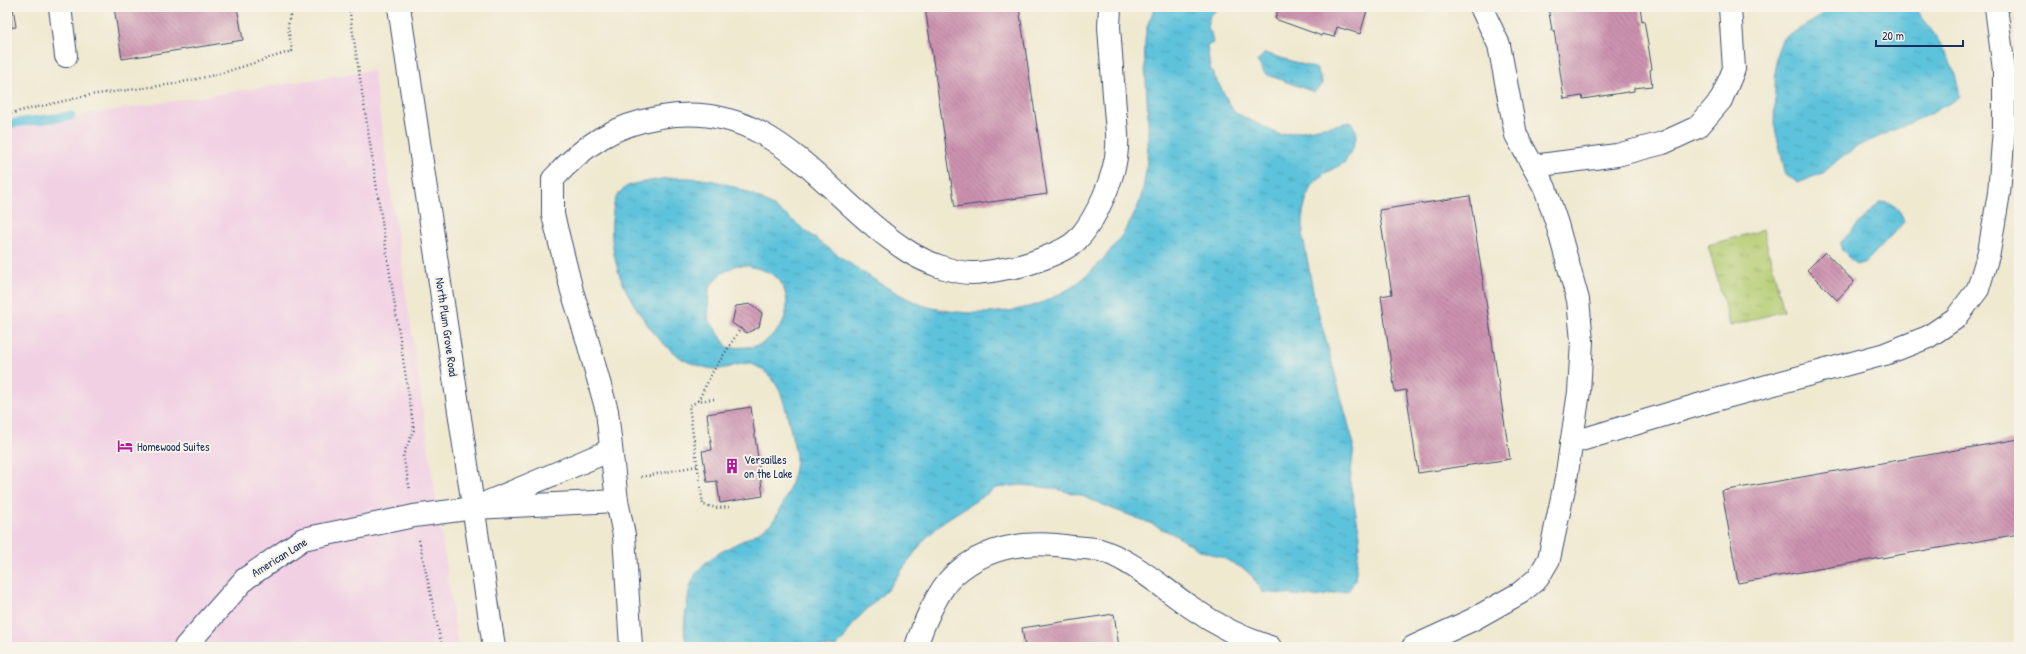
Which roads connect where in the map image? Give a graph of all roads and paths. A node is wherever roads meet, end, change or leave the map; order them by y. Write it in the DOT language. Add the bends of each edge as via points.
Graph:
graph roads {
  1 [pos="60,7"];
  2 [pos="291,7"];
  3 [pos="349,7"];
  4 [pos="399,7"];
  5 [pos="1110,7"];
  6 [pos="1481,7"];
  7 [pos="1730,7"];
  8 [pos="1996,7"];
  9 [pos="66,56"];
  10 [pos="7,114"];
  11 [pos="1533,166"];
  12 [pos="740,328"];
  13 [pos="714,399"];
  14 [pos="698,401"];
  15 [pos="1572,443"];
  16 [pos="611,450"];
  17 [pos="403,455"];
  18 [pos="697,466"];
  19 [pos="616,492"];
  20 [pos="729,507"];
  21 [pos="474,508"];
  22 [pos="423,560"];
  23 [pos="185,647"];
  24 [pos="442,647"];
  25 [pos="494,647"];
  26 [pos="631,647"];
  27 [pos="916,647"];
  28 [pos="1270,647"];
  29 [pos="1413,647"];
  1 -- 9 [label="street"];
  2 -- 10 [label="path" via="288,27 292,51 182,83 90,95"];
  3 -- 17 [label="path" via="414,430"];
  4 -- 21 [label="street, North Plum Grove Road"];
  5 -- 16 [label="street" via="1109,27 1118,147 1111,181 1096,212 1076,241 1027,266 970,273 937,266 910,252 864,217 798,158 762,132 739,122 709,114 636,121 597,140 574,156 553,179 553,215 607,411"];
  6 -- 11 [label="street" via="1499,45 1516,135"];
  7 -- 11 [label="street" via="1734,69 1721,100 1698,127 1663,143 1617,155"];
  8 -- 15 [label="street" via="2004,70 2004,129 1999,193 1989,252 1978,289 1956,318 1928,337 1885,354 1708,402"];
  11 -- 15 [label="street" via="1545,188 1578,300 1582,341"];
  12 -- 14 [label="path" via="712,372"];
  13 -- 14 [label="path"];
  14 -- 18 [label="path" via="689,406"];
  15 -- 29 [label="street" via="1549,559 1538,578 1520,593 1472,620"];
  16 -- 19 [label="street"];
  16 -- 21 [label="street"];
  18 -- 19 [label="path"];
  18 -- 20 [label="path" via="703,506"];
  19 -- 21 [label="street"];
  19 -- 26 [label="street" via="624,535"];
  21 -- 23 [label="street, American Lane" via="414,516 303,539 245,579"];
  21 -- 25 [label="street, North Plum Grove Road"];
  22 -- 24 [label="path"];
  27 -- 28 [label="street" via="938,597 952,576 974,560 1002,548 1027,544 1100,550 1131,566 1223,627"];
}
